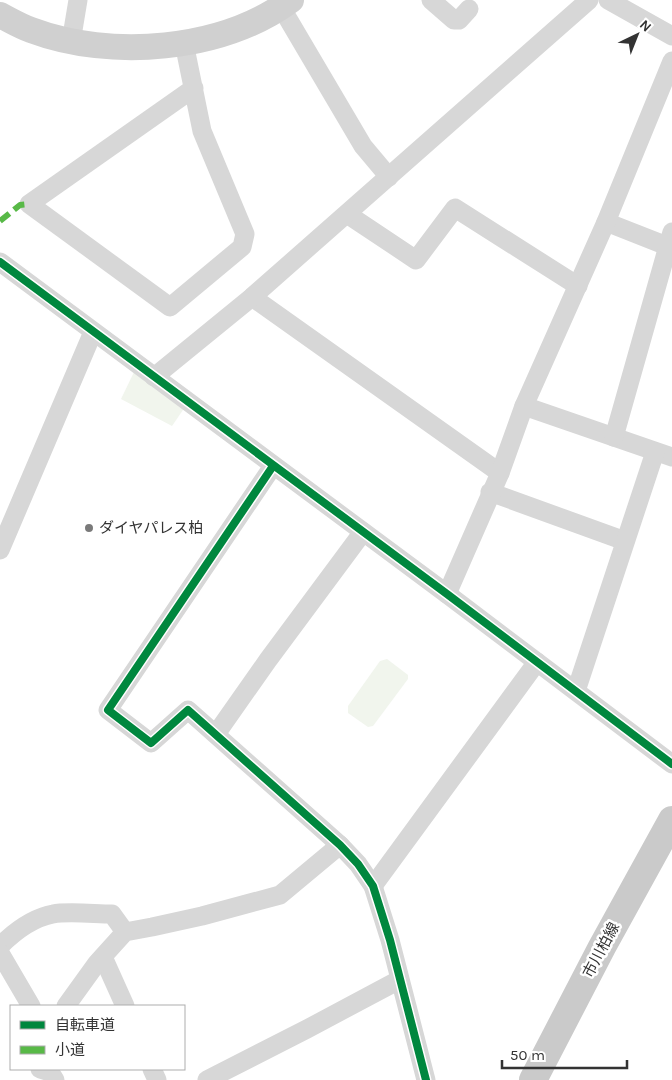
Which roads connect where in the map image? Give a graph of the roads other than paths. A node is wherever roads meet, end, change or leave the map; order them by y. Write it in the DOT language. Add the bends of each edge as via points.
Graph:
graph roads {
  1 [pos="78,0"];
  2 [pos="431,0"];
  3 [pos="589,0"];
  4 [pos="608,0"];
  5 [pos="286,4"];
  6 [pos="469,9"];
  7 [pos="0,15"];
  8 [pos="672,36"];
  9 [pos="71,42"];
  10 [pos="184,43"];
  11 [pos="672,61"];
  12 [pos="194,88"];
  13 [pos="389,176"];
  14 [pos="347,214"];
  15 [pos="606,222"];
  16 [pos="671,242"];
  17 [pos="0,262"];
  18 [pos="578,286"];
  19 [pos="252,297"];
  20 [pos="93,332"];
  21 [pos="154,377"];
  22 [pos="524,406"];
  23 [pos="614,437"];
  24 [pos="664,454"];
  25 [pos="273,466"];
  26 [pos="500,473"];
  27 [pos="490,492"];
  28 [pos="363,532"];
  29 [pos="625,541"];
  30 [pos="0,550"];
  31 [pos="447,594"];
  32 [pos="537,662"];
  33 [pos="576,691"];
  34 [pos="216,734"];
  35 [pos="672,764"];
  36 [pos="672,820"];
  37 [pos="340,844"];
  38 [pos="373,886"];
  39 [pos="125,932"];
  40 [pos="0,946"];
  41 [pos="0,953"];
  42 [pos="103,957"];
  43 [pos="399,980"];
  44 [pos="30,1005"];
  45 [pos="67,1005"];
  46 [pos="125,1005"];
  47 [pos="43,1070"];
  48 [pos="211,1079"];
  49 [pos="55,1080"];
  50 [pos="426,1080"];
  51 [pos="533,1080"];
  1 -- 9 [label="street"];
  2 -- 6 [label="street" via="454,20 459,20"];
  3 -- 13 [label="street"];
  4 -- 8 [label="street"];
  5 -- 10 [label="street" via="256,21"];
  5 -- 13 [label="street" via="363,146"];
  7 -- 9 [label="street" via="31,30"];
  9 -- 10 [label="street" via="139,47"];
  10 -- 12 [label="street"];
  11 -- 15 [label="street"];
  12 -- 12 [label="street" via="30,204 170,307 242,247 244,234 202,130"];
  13 -- 14 [label="street"];
  14 -- 18 [label="street" via="416,260 455,208"];
  14 -- 19 [label="street"];
  15 -- 16 [label="street"];
  15 -- 18 [label="street"];
  16 -- 23 [label="street"];
  17 -- 20 [label="street"];
  18 -- 22 [label="street"];
  19 -- 21 [label="street"];
  19 -- 26 [label="street"];
  20 -- 21 [label="street"];
  20 -- 30 [label="street"];
  21 -- 25 [label="street"];
  22 -- 23 [label="street"];
  22 -- 26 [label="street"];
  23 -- 24 [label="street"];
  24 -- 29 [label="street"];
  25 -- 28 [label="street"];
  25 -- 34 [label="street" via="108,710 151,743 188,710"];
  26 -- 27 [label="street"];
  27 -- 29 [label="street"];
  27 -- 31 [label="street"];
  28 -- 31 [label="street"];
  28 -- 34 [label="street"];
  29 -- 33 [label="street"];
  31 -- 32 [label="street"];
  32 -- 33 [label="street"];
  32 -- 38 [label="street"];
  33 -- 35 [label="street"];
  34 -- 37 [label="street"];
  36 -- 51 [label="main road, 市川柏線"];
  37 -- 38 [label="street"];
  37 -- 39 [label="street" via="280,895"];
  38 -- 43 [label="street"];
  39 -- 40 [label="street" via="112,914 53,914 28,923"];
  39 -- 42 [label="street"];
  41 -- 44 [label="street"];
  42 -- 45 [label="street"];
  42 -- 46 [label="street"];
  43 -- 48 [label="street"];
  43 -- 50 [label="street"];
  47 -- 49 [label="street" via="50,1072"];
}
